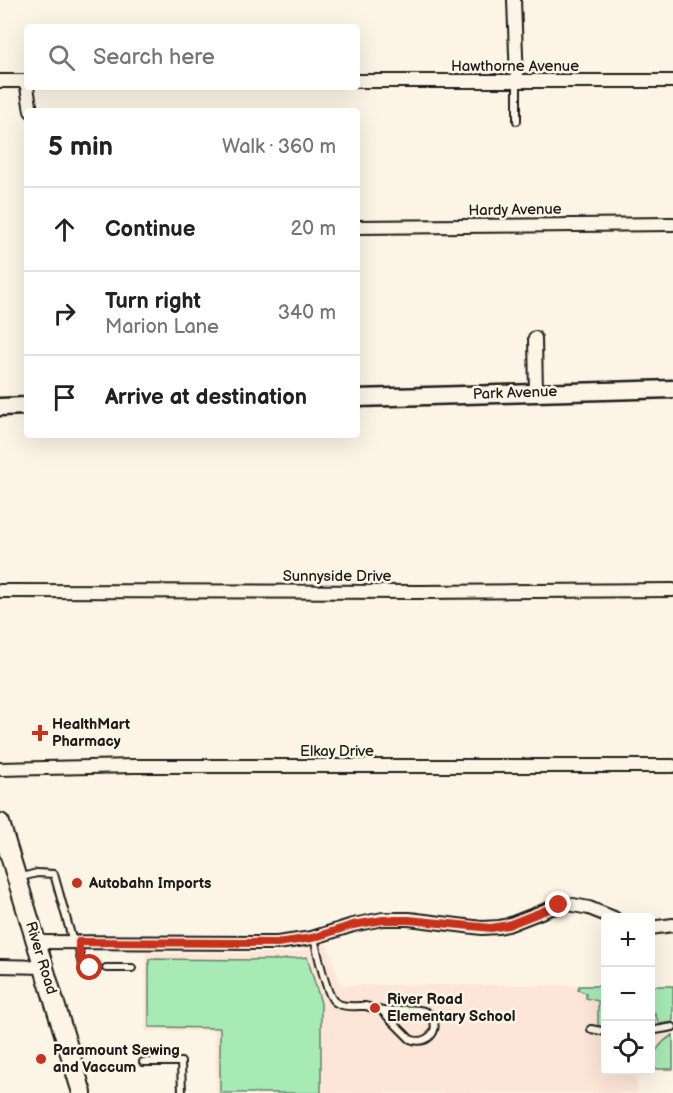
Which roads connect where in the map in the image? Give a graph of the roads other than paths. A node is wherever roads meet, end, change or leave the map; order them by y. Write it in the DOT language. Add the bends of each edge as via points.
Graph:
graph roads {
  1 [pos="514,0"];
  2 [pos="0,81"];
  3 [pos="360,81"];
  4 [pos="517,81"];
  5 [pos="673,81"];
  6 [pos="24,84"];
  7 [pos="28,90"];
  8 [pos="31,108"];
  9 [pos="517,121"];
  10 [pos="673,224"];
  11 [pos="360,227"];
  12 [pos="535,338"];
  13 [pos="673,389"];
  14 [pos="536,393"];
  15 [pos="360,398"];
  16 [pos="24,406"];
  17 [pos="0,407"];
  18 [pos="673,590"];
  19 [pos="0,591"];
  20 [pos="673,766"];
  21 [pos="0,769"];
  22 [pos="0,823"];
  23 [pos="3,842"];
  24 [pos="17,879"];
  25 [pos="602,913"];
  26 [pos="673,925"];
  27 [pos="655,927"];
  28 [pos="314,937"];
  29 [pos="36,942"];
  30 [pos="76,942"];
  31 [pos="0,966"];
  32 [pos="44,967"];
  33 [pos="98,968"];
  34 [pos="106,968"];
  35 [pos="132,968"];
  36 [pos="382,1011"];
  37 [pos="673,1026"];
  38 [pos="591,1029"];
  39 [pos="655,1030"];
  40 [pos="601,1031"];
  41 [pos="143,1062"];
  42 [pos="82,1093"];
  43 [pos="182,1093"];
  1 -- 4 [label="street"];
  2 -- 6 [label="street"];
  3 -- 4 [label="street, Hawthorne Avenue"];
  4 -- 5 [label="street, Hawthorne Avenue"];
  4 -- 9 [label="lane"];
  7 -- 8 [label="street"];
  10 -- 11 [label="street, Hardy Avenue"];
  12 -- 14 [label="street"];
  13 -- 14 [label="street, Park Avenue"];
  14 -- 15 [label="street, Park Avenue"];
  16 -- 17 [label="street"];
  18 -- 19 [label="street, Sunnyside Drive"];
  20 -- 21 [label="street, Elkay Drive"];
  22 -- 23 [label="main road, River Road"];
  23 -- 24 [label="main road, River Road"];
  24 -- 29 [label="main road, River Road"];
  24 -- 30 [label="lane" via="37,873 54,874"];
  25 -- 28 [label="street" via="568,904 491,928 383,920"];
  26 -- 27 [label="street"];
  28 -- 30 [label="street" via="277,943"];
  28 -- 36 [label="lane" via="333,1000"];
  29 -- 30 [label="street"];
  29 -- 32 [label="main road, River Road"];
  30 -- 33 [label="lane" via="82,963"];
  31 -- 32 [label="street"];
  32 -- 42 [label="main road, River Road"];
  34 -- 35 [label="lane"];
  36 -- 36 [label="lane" via="414,1041 424,1041 433,1030 432,1018 425,1012"];
  37 -- 39 [label="lane"];
  38 -- 40 [label="lane"];
  41 -- 43 [label="lane" via="181,1062"];
}
